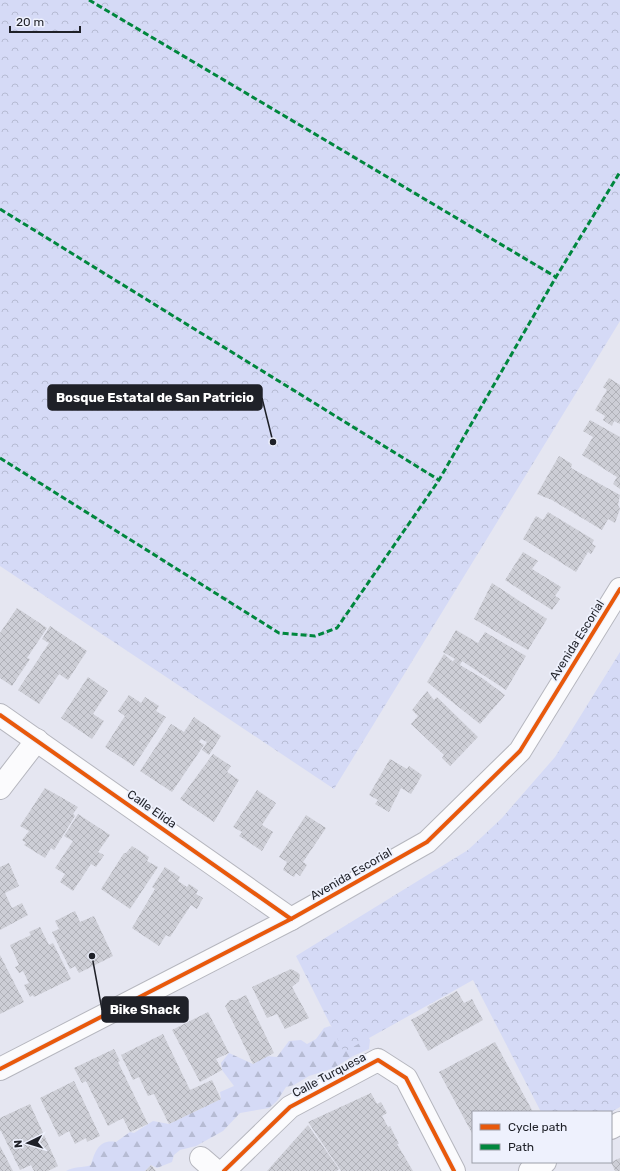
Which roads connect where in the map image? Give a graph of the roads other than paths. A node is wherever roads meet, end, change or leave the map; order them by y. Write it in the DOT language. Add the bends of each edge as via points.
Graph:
graph roads {
  1 [pos="620,589"];
  2 [pos="0,715"];
  3 [pos="37,740"];
  4 [pos="0,788"];
  5 [pos="291,919"];
  6 [pos="0,1069"];
  7 [pos="543,1163"];
  8 [pos="224,1171"];
  9 [pos="454,1171"];
  10 [pos="530,1171"];
  1 -- 5 [label="street, Avenida Escorial" via="520,751 427,842"];
  2 -- 3 [label="street, Calle Elida"];
  3 -- 4 [label="street"];
  3 -- 5 [label="street, Calle Elida"];
  5 -- 6 [label="street, Avenida Escorial"];
  7 -- 10 [label="street"];
  8 -- 9 [label="street, Calle Turquesa" via="290,1107 378,1060 406,1078"];
}
